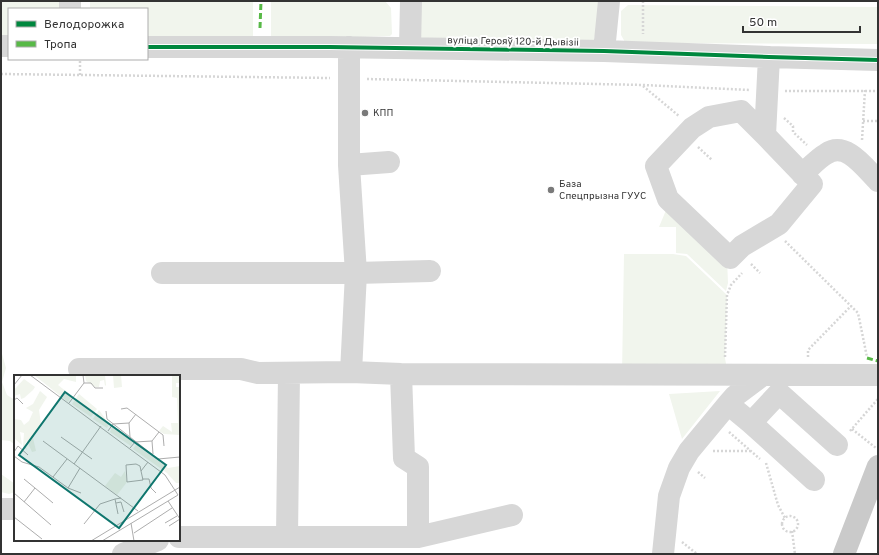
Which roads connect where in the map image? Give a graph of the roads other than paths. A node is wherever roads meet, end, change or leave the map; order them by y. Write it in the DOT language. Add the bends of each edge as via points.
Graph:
graph roads {
  1 [pos="411,1"];
  2 [pos="609,1"];
  3 [pos="349,47"];
  4 [pos="148,48"];
  5 [pos="410,48"];
  6 [pos="604,51"];
  7 [pos="770,58"];
  8 [pos="878,60"];
  9 [pos="765,134"];
  10 [pos="388,162"];
  11 [pos="349,165"];
  12 [pos="802,174"];
  13 [pos="878,180"];
  14 [pos="430,271"];
  15 [pos="162,273"];
  16 [pos="356,273"];
  17 [pos="80,369"];
  18 [pos="352,372"];
  19 [pos="289,373"];
  20 [pos="401,374"];
  21 [pos="763,375"];
  22 [pos="878,375"];
  23 [pos="722,412"];
  24 [pos="755,436"];
  25 [pos="837,445"];
  26 [pos="878,466"];
  27 [pos="814,480"];
  28 [pos="1,508"];
  29 [pos="14,510"];
  30 [pos="512,515"];
  31 [pos="180,537"];
  32 [pos="287,537"];
  33 [pos="418,537"];
  34 [pos="156,541"];
  35 [pos="265,546"];
  36 [pos="123,554"];
  37 [pos="663,554"];
  38 [pos="844,554"];
  1 -- 5 [label="street"];
  2 -- 6 [label="street"];
  3 -- 4 [label="street, вуліца Герояў 120-й Дывізіі"];
  3 -- 5 [label="street, вуліца Герояў 120-й Дывізіі"];
  3 -- 11 [label="street"];
  5 -- 6 [label="street, вуліца Герояў 120-й Дывізіі"];
  6 -- 7 [label="street, вуліца Герояў 120-й Дывізіі"];
  7 -- 8 [label="street, вуліца Герояў 120-й Дывізіі"];
  7 -- 9 [label="street"];
  9 -- 12 [label="street"];
  9 -- 12 [label="street" via="741,111 709,117 692,128 656,166 668,199 730,258 742,246 779,224 812,184"];
  10 -- 11 [label="street"];
  11 -- 16 [label="street"];
  12 -- 13 [label="street" via="833,150 840,149 849,152"];
  14 -- 16 [label="street"];
  15 -- 16 [label="street"];
  16 -- 18 [label="street"];
  17 -- 19 [label="street" via="241,369 258,373"];
  18 -- 19 [label="street"];
  18 -- 20 [label="street"];
  19 -- 32 [label="street"];
  20 -- 21 [label="street"];
  20 -- 33 [label="street" via="404,458 418,467"];
  21 -- 22 [label="street"];
  21 -- 23 [label="street" via="735,396"];
  23 -- 24 [label="street"];
  23 -- 37 [label="street" via="689,451 679,468 669,496"];
  24 -- 25 [label="street" via="779,392"];
  24 -- 27 [label="street"];
  26 -- 38 [label="main road"];
  28 -- 29 [label="street"];
  30 -- 33 [label="street"];
  31 -- 35 [label="street"];
  32 -- 33 [label="street"];
  32 -- 35 [label="street"];
  34 -- 36 [label="street"];
}
